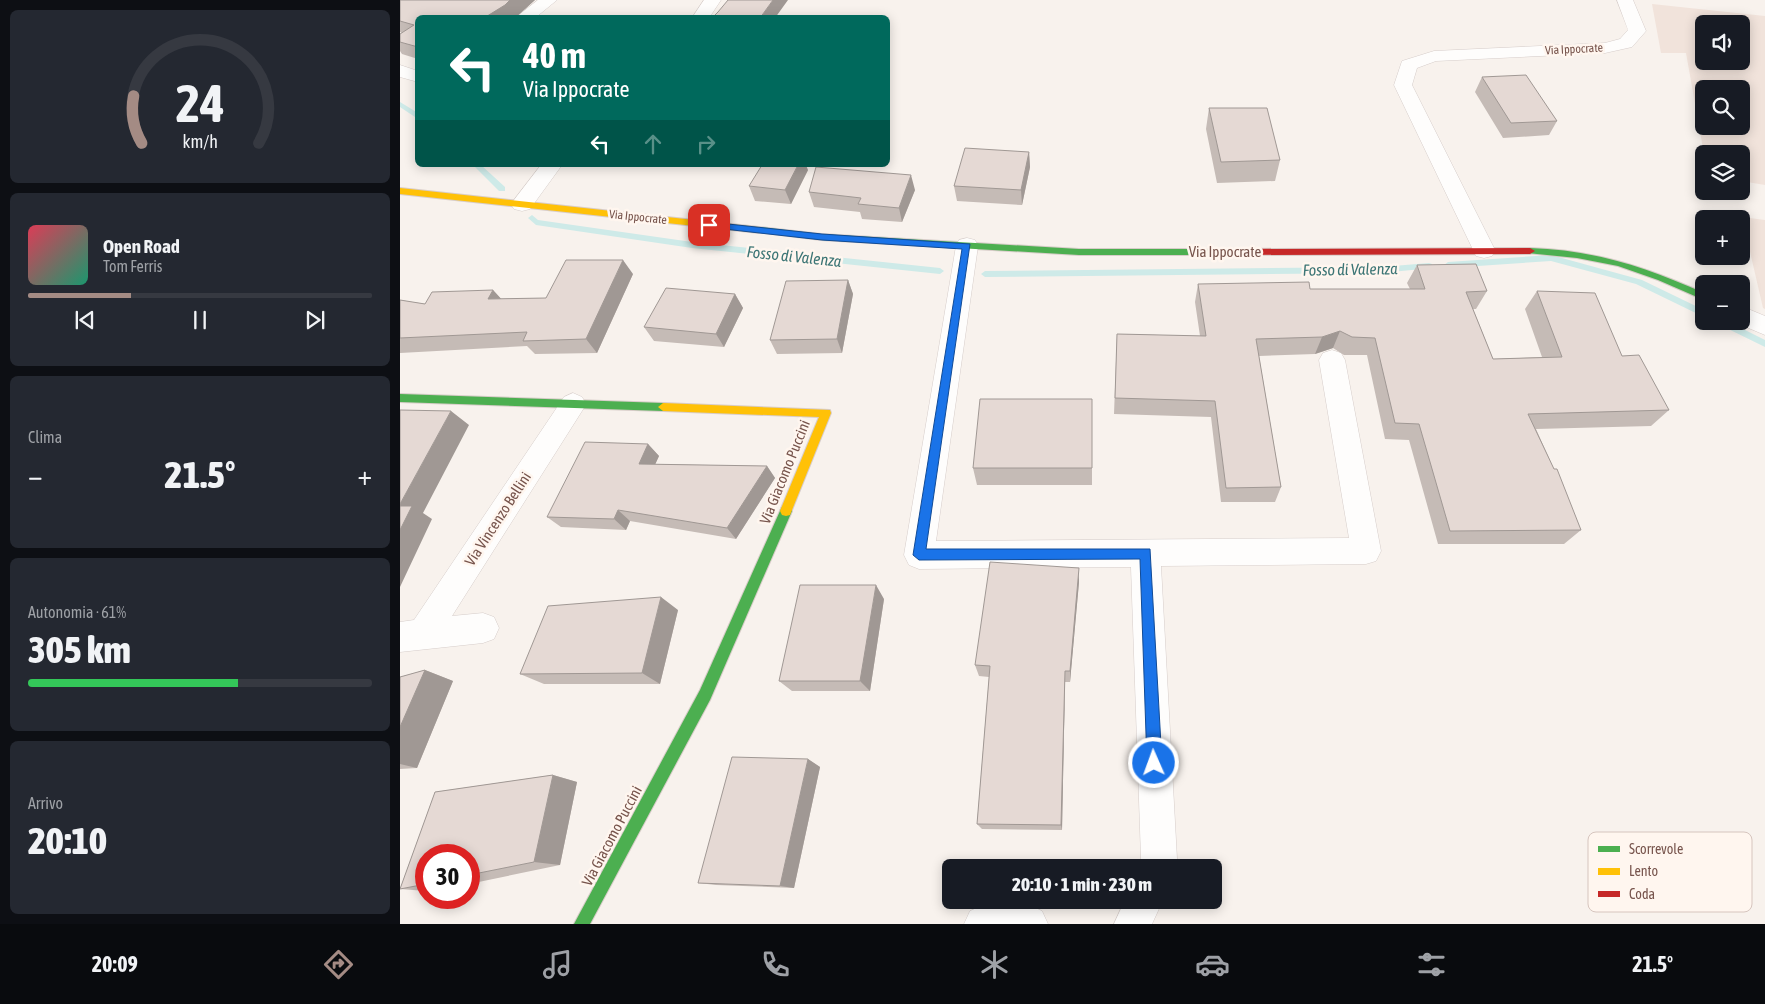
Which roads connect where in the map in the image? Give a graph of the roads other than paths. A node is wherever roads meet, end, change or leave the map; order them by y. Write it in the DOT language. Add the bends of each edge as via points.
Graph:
graph roads {
  1 [pos="549,0"];
  2 [pos="713,0"];
  3 [pos="1625,0"];
  4 [pos="527,15"];
  5 [pos="702,15"];
  6 [pos="400,71"];
  7 [pos="415,76"];
  8 [pos="550,167"];
  9 [pos="400,191"];
  10 [pos="522,204"];
  11 [pos="967,246"];
  12 [pos="1484,250"];
  13 [pos="1695,293"];
  14 [pos="1750,319"];
  15 [pos="1765,326"];
  16 [pos="1332,360"];
  17 [pos="400,398"];
  18 [pos="573,404"];
  19 [pos="1146,553"];
  20 [pos="483,628"];
  21 [pos="412,636"];
  22 [pos="1159,859"];
  23 [pos="1140,909"];
  24 [pos="582,924"];
  25 [pos="983,924"];
  26 [pos="1029,924"];
  27 [pos="1133,924"];
  1 -- 4 [label="street"];
  2 -- 5 [label="street"];
  3 -- 12 [label="street, Via Ippocrate" via="1637,31 1626,43 1606,48 1434,56 1409,66 1403,85"];
  6 -- 7 [label="street"];
  8 -- 10 [label="street"];
  9 -- 10 [label="street, Via Ippocrate"];
  10 -- 11 [label="street, Via Ippocrate" via="822,237"];
  11 -- 12 [label="street, Via Ippocrate" via="1078,252"];
  11 -- 19 [label="street" via="919,555"];
  12 -- 13 [label="street, Via Ippocrate" via="1557,251 1610,259 1655,274"];
  14 -- 15 [label="street"];
  16 -- 19 [label="street" via="1366,551"];
  17 -- 18 [label="street, Via Giacomo Puccini"];
  18 -- 21 [label="street, Via Vincenzo Bellini"];
  18 -- 24 [label="street, Via Giacomo Puccini" via="826,412 799,482 705,695"];
  19 -- 22 [label="street"];
  20 -- 21 [label="street, Via Vincenzo Bellini"];
  23 -- 27 [label="street"];
  25 -- 26 [label="street" via="1023,921"];
}
